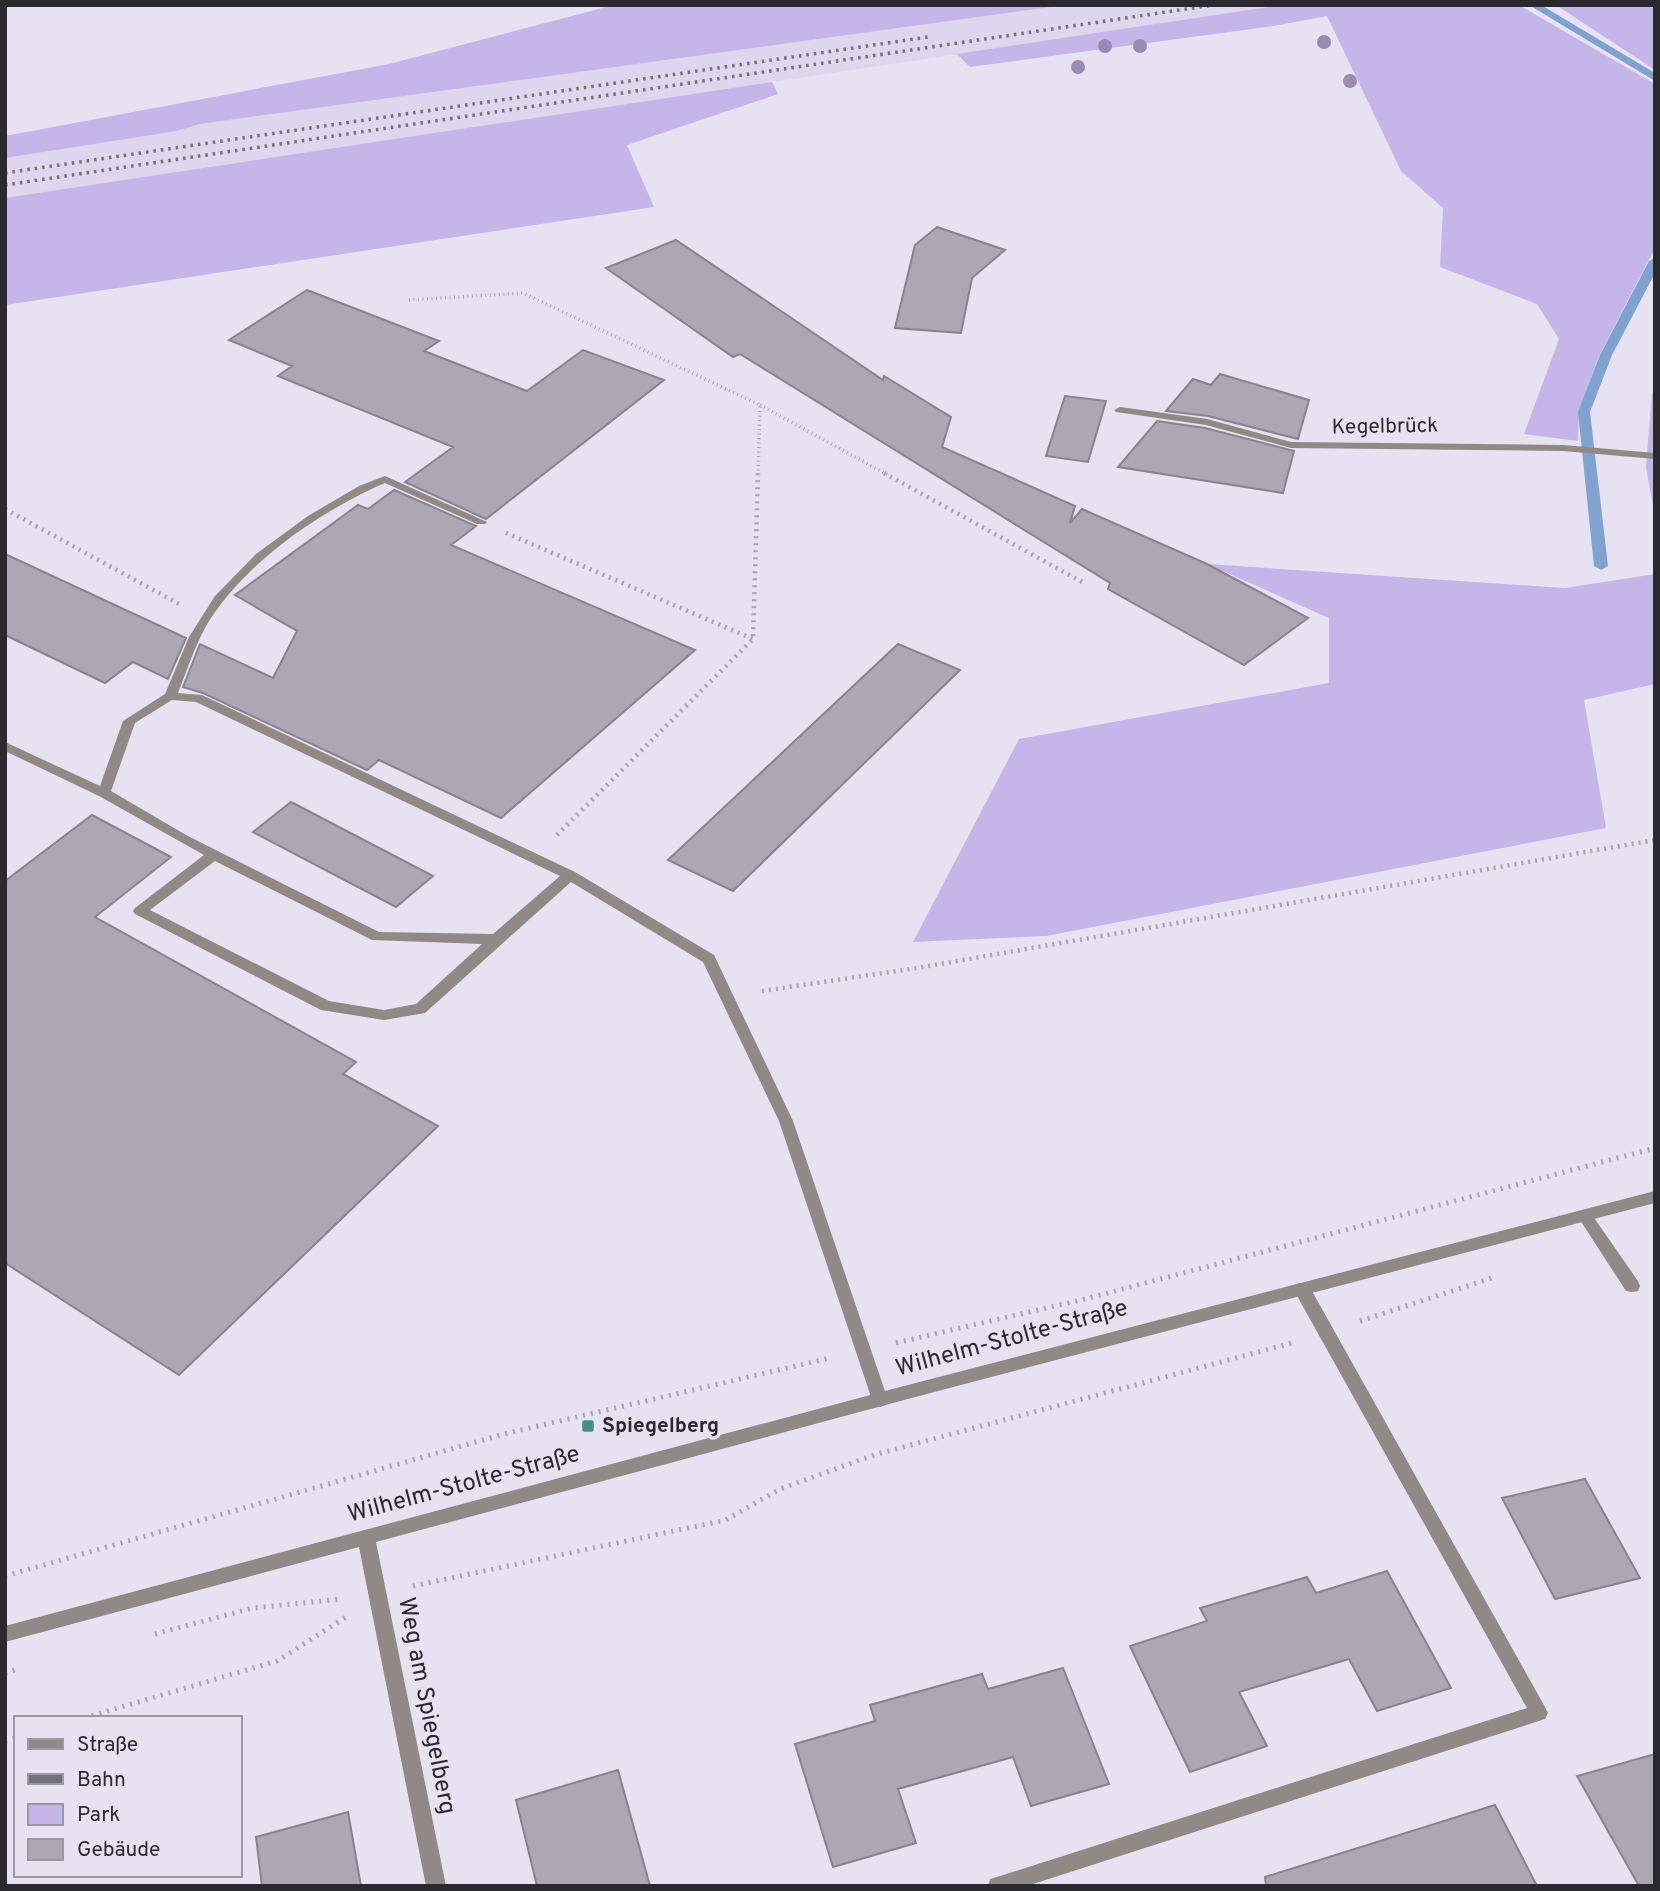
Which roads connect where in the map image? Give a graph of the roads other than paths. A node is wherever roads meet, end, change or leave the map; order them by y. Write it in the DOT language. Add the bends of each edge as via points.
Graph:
graph roads {
  1 [pos="1120,410"];
  2 [pos="1650,456"];
  3 [pos="481,522"];
  4 [pos="170,696"];
  5 [pos="5,746"];
  6 [pos="104,793"];
  7 [pos="215,855"];
  8 [pos="570,875"];
  9 [pos="496,939"];
  10 [pos="1655,1197"];
  11 [pos="1585,1216"];
  12 [pos="1632,1286"];
  13 [pos="1301,1289"];
  14 [pos="880,1400"];
  15 [pos="366,1537"];
  16 [pos="5,1634"];
  17 [pos="436,1886"];
  18 [pos="996,1886"];
  1 -- 2 [label="street, Kegelbrück" via="1207,422 1291,445 1563,448"];
  3 -- 4 [label="street" via="385,479 352,491 238,574 204,618"];
  4 -- 6 [label="street" via="128,722"];
  4 -- 8 [label="street" via="198,698"];
  5 -- 6 [label="street"];
  6 -- 7 [label="street"];
  7 -- 9 [label="street" via="377,937"];
  7 -- 9 [label="street" via="140,911 326,1006 384,1016 420,1009"];
  8 -- 9 [label="street"];
  8 -- 14 [label="street" via="709,959 786,1121"];
  10 -- 11 [label="street, Wilhelm-Stolte-Straße"];
  11 -- 12 [label="street"];
  11 -- 13 [label="street, Wilhelm-Stolte-Straße"];
  13 -- 14 [label="street, Wilhelm-Stolte-Straße"];
  13 -- 18 [label="street" via="1539,1713"];
  14 -- 15 [label="street, Wilhelm-Stolte-Straße"];
  15 -- 16 [label="street, Wilhelm-Stolte-Straße"];
  15 -- 17 [label="street, Weg am Spiegelberg"];
}
